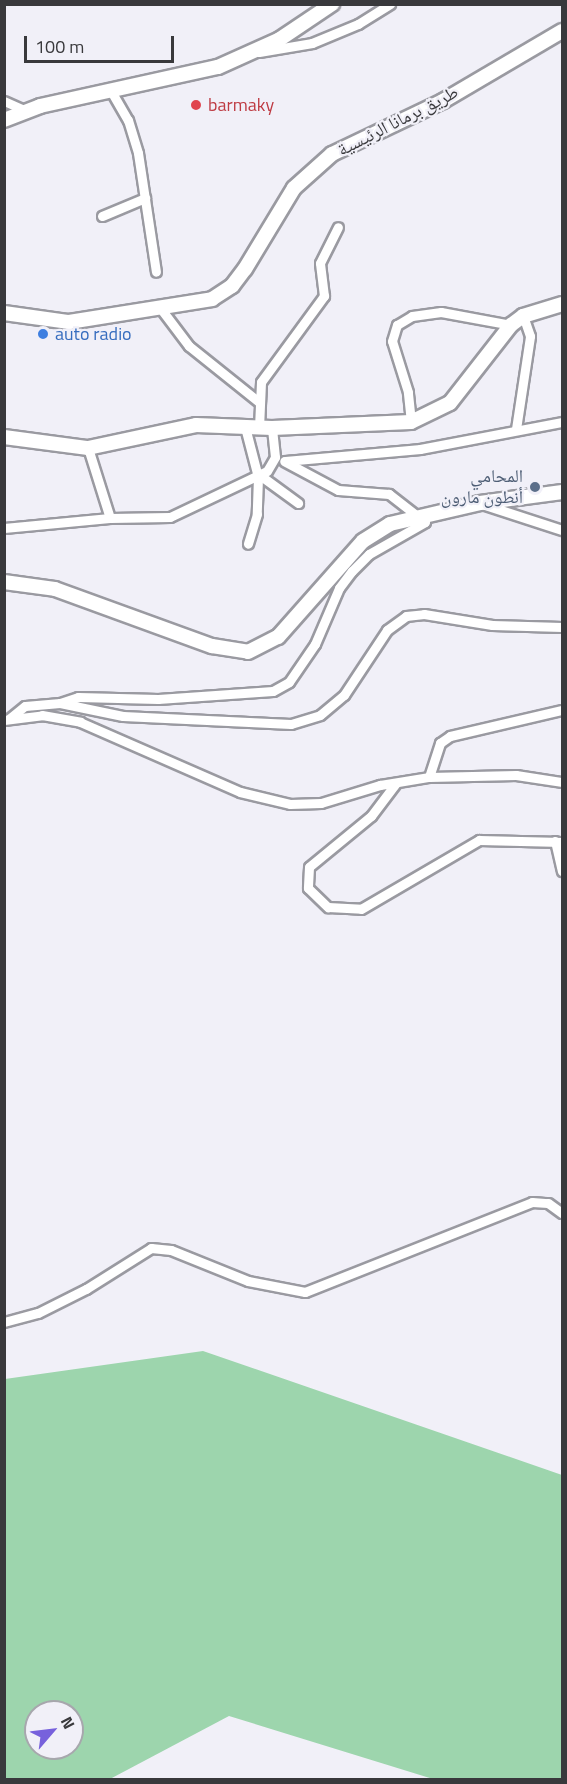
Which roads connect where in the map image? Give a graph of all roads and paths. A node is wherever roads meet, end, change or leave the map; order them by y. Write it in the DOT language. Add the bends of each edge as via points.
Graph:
graph roads {
  1 [pos="332,4"];
  2 [pos="390,4"];
  3 [pos="562,30"];
  4 [pos="254,53"];
  5 [pos="111,91"];
  6 [pos="4,101"];
  7 [pos="26,111"];
  8 [pos="4,120"];
  9 [pos="145,198"];
  10 [pos="102,216"];
  11 [pos="338,227"];
  12 [pos="156,272"];
  13 [pos="562,304"];
  14 [pos="161,309"];
  15 [pos="4,313"];
  16 [pos="524,316"];
  17 [pos="511,325"];
  18 [pos="259,402"];
  19 [pos="411,422"];
  20 [pos="562,422"];
  21 [pos="259,428"];
  22 [pos="516,429"];
  23 [pos="4,437"];
  24 [pos="88,448"];
  25 [pos="285,461"];
  26 [pos="274,463"];
  27 [pos="260,476"];
  28 [pos="562,492"];
  29 [pos="298,503"];
  30 [pos="480,503"];
  31 [pos="421,516"];
  32 [pos="110,518"];
  33 [pos="4,528"];
  34 [pos="562,530"];
  35 [pos="248,544"];
  36 [pos="4,582"];
  37 [pos="562,627"];
  38 [pos="60,703"];
  39 [pos="89,710"];
  40 [pos="562,710"];
  41 [pos="7,719"];
  42 [pos="84,724"];
  43 [pos="429,777"];
  44 [pos="562,782"];
  45 [pos="396,783"];
  46 [pos="559,841"];
  47 [pos="562,871"];
  48 [pos="562,1213"];
  49 [pos="4,1322"];
  1 -- 4 [label="street"];
  2 -- 4 [label="street" via="358,24 312,43"];
  3 -- 14 [label="street, طريق برمانا الرئيسية" via="443,101 332,154 294,188 232,286 201,303"];
  4 -- 5 [label="street" via="178,78"];
  5 -- 7 [label="street"];
  5 -- 9 [label="street" via="133,133"];
  6 -- 7 [label="street"];
  7 -- 8 [label="street"];
  9 -- 10 [label="street"];
  9 -- 12 [label="street"];
  11 -- 18 [label="street" via="320,262 324,296 263,376"];
  13 -- 16 [label="street"];
  14 -- 15 [label="street, طريق برمانا الرئيسية" via="69,322"];
  14 -- 18 [label="street" via="178,334 202,358"];
  16 -- 17 [label="street"];
  16 -- 22 [label="street" via="530,336"];
  17 -- 19 [label="street" via="450,403"];
  17 -- 19 [label="street" via="441,312 412,316 397,325 392,341 408,392"];
  18 -- 21 [label="street"];
  19 -- 21 [label="street"];
  20 -- 22 [label="street"];
  21 -- 24 [label="street" via="196,425"];
  21 -- 26 [label="street"];
  21 -- 27 [label="street"];
  22 -- 25 [label="street" via="420,449"];
  23 -- 24 [label="street"];
  24 -- 32 [label="street"];
  25 -- 26 [label="street"];
  25 -- 31 [label="street" via="338,490 389,494"];
  26 -- 27 [label="street"];
  27 -- 29 [label="street"];
  27 -- 32 [label="street" via="165,518"];
  27 -- 35 [label="street" via="257,514"];
  28 -- 30 [label="street"];
  30 -- 31 [label="street"];
  30 -- 34 [label="street"];
  31 -- 36 [label="street" via="390,524 363,541 278,637 248,652 212,646 55,589"];
  31 -- 38 [label="street" via="423,526 379,548 352,571 339,588 308,656 283,687 192,697 78,697"];
  32 -- 33 [label="street"];
  37 -- 39 [label="street" via="475,624 424,614 406,616 387,630 344,695 304,722 123,716"];
  38 -- 39 [label="street"];
  38 -- 41 [label="street" via="25,706"];
  39 -- 42 [label="street"];
  40 -- 43 [label="street" via="456,733 440,743"];
  41 -- 42 [label="street" via="42,715"];
  42 -- 45 [label="street" via="252,797 309,804"];
  43 -- 44 [label="street" via="535,775"];
  43 -- 45 [label="street"];
  45 -- 46 [label="street" via="371,816 309,867 308,888 328,908 353,911 366,906 480,840"];
  46 -- 47 [label="street"];
  48 -- 49 [label="street" via="548,1203 532,1202 305,1292 248,1281 171,1250 151,1248 86,1289 38,1313"];
}
